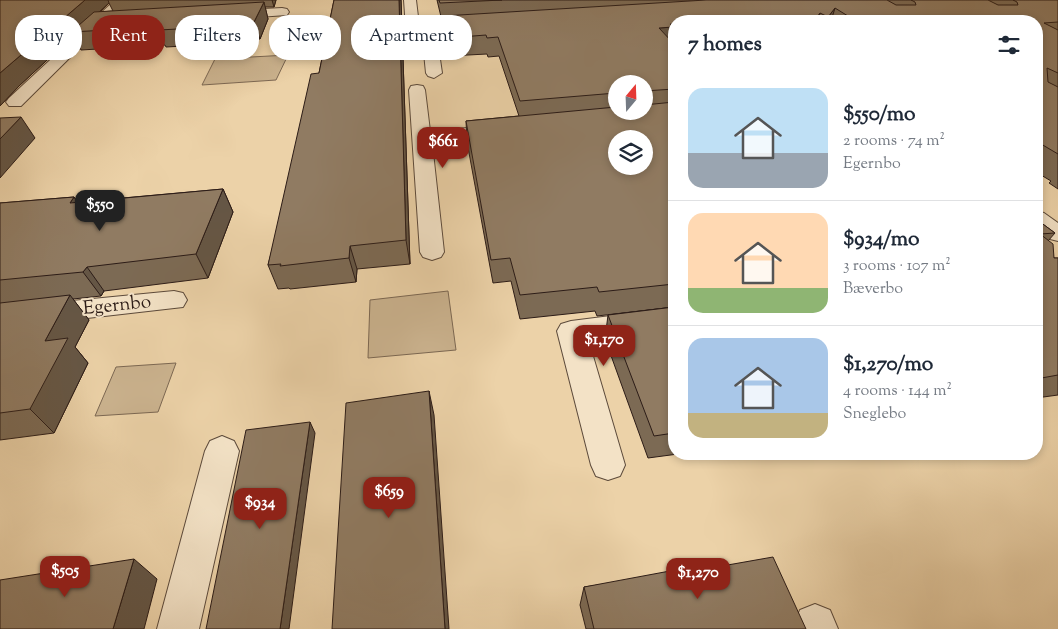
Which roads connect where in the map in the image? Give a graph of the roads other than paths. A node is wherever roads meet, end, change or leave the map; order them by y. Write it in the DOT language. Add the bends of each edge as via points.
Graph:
graph roads {
  1 [pos="122,0"];
  2 [pos="410,0"];
  3 [pos="282,12"];
  4 [pos="106,15"];
  5 [pos="232,15"];
  6 [pos="412,15"];
  7 [pos="498,24"];
  8 [pos="472,26"];
  9 [pos="92,29"];
  10 [pos="433,60"];
  11 [pos="434,73"];
  12 [pos="417,90"];
  13 [pos="15,102"];
  14 [pos="518,129"];
  15 [pos="422,138"];
  16 [pos="1043,223"];
  17 [pos="1058,234"];
  18 [pos="432,252"];
  19 [pos="174,300"];
  20 [pos="0,318"];
  21 [pos="668,319"];
  22 [pos="222,451"];
  23 [pos="608,465"];
  24 [pos="178,629"];
  1 -- 4 [label="street"];
  2 -- 6 [label="street"];
  3 -- 5 [label="street"];
  7 -- 8 [label="street"];
  9 -- 13 [label="street"];
  10 -- 11 [label="street"];
  12 -- 15 [label="street"];
  14 -- 15 [label="street"];
  15 -- 18 [label="street"];
  16 -- 17 [label="street"];
  19 -- 20 [label="street, Egernbo"];
  21 -- 23 [label="street" via="571,331"];
  22 -- 24 [label="street"];
}
